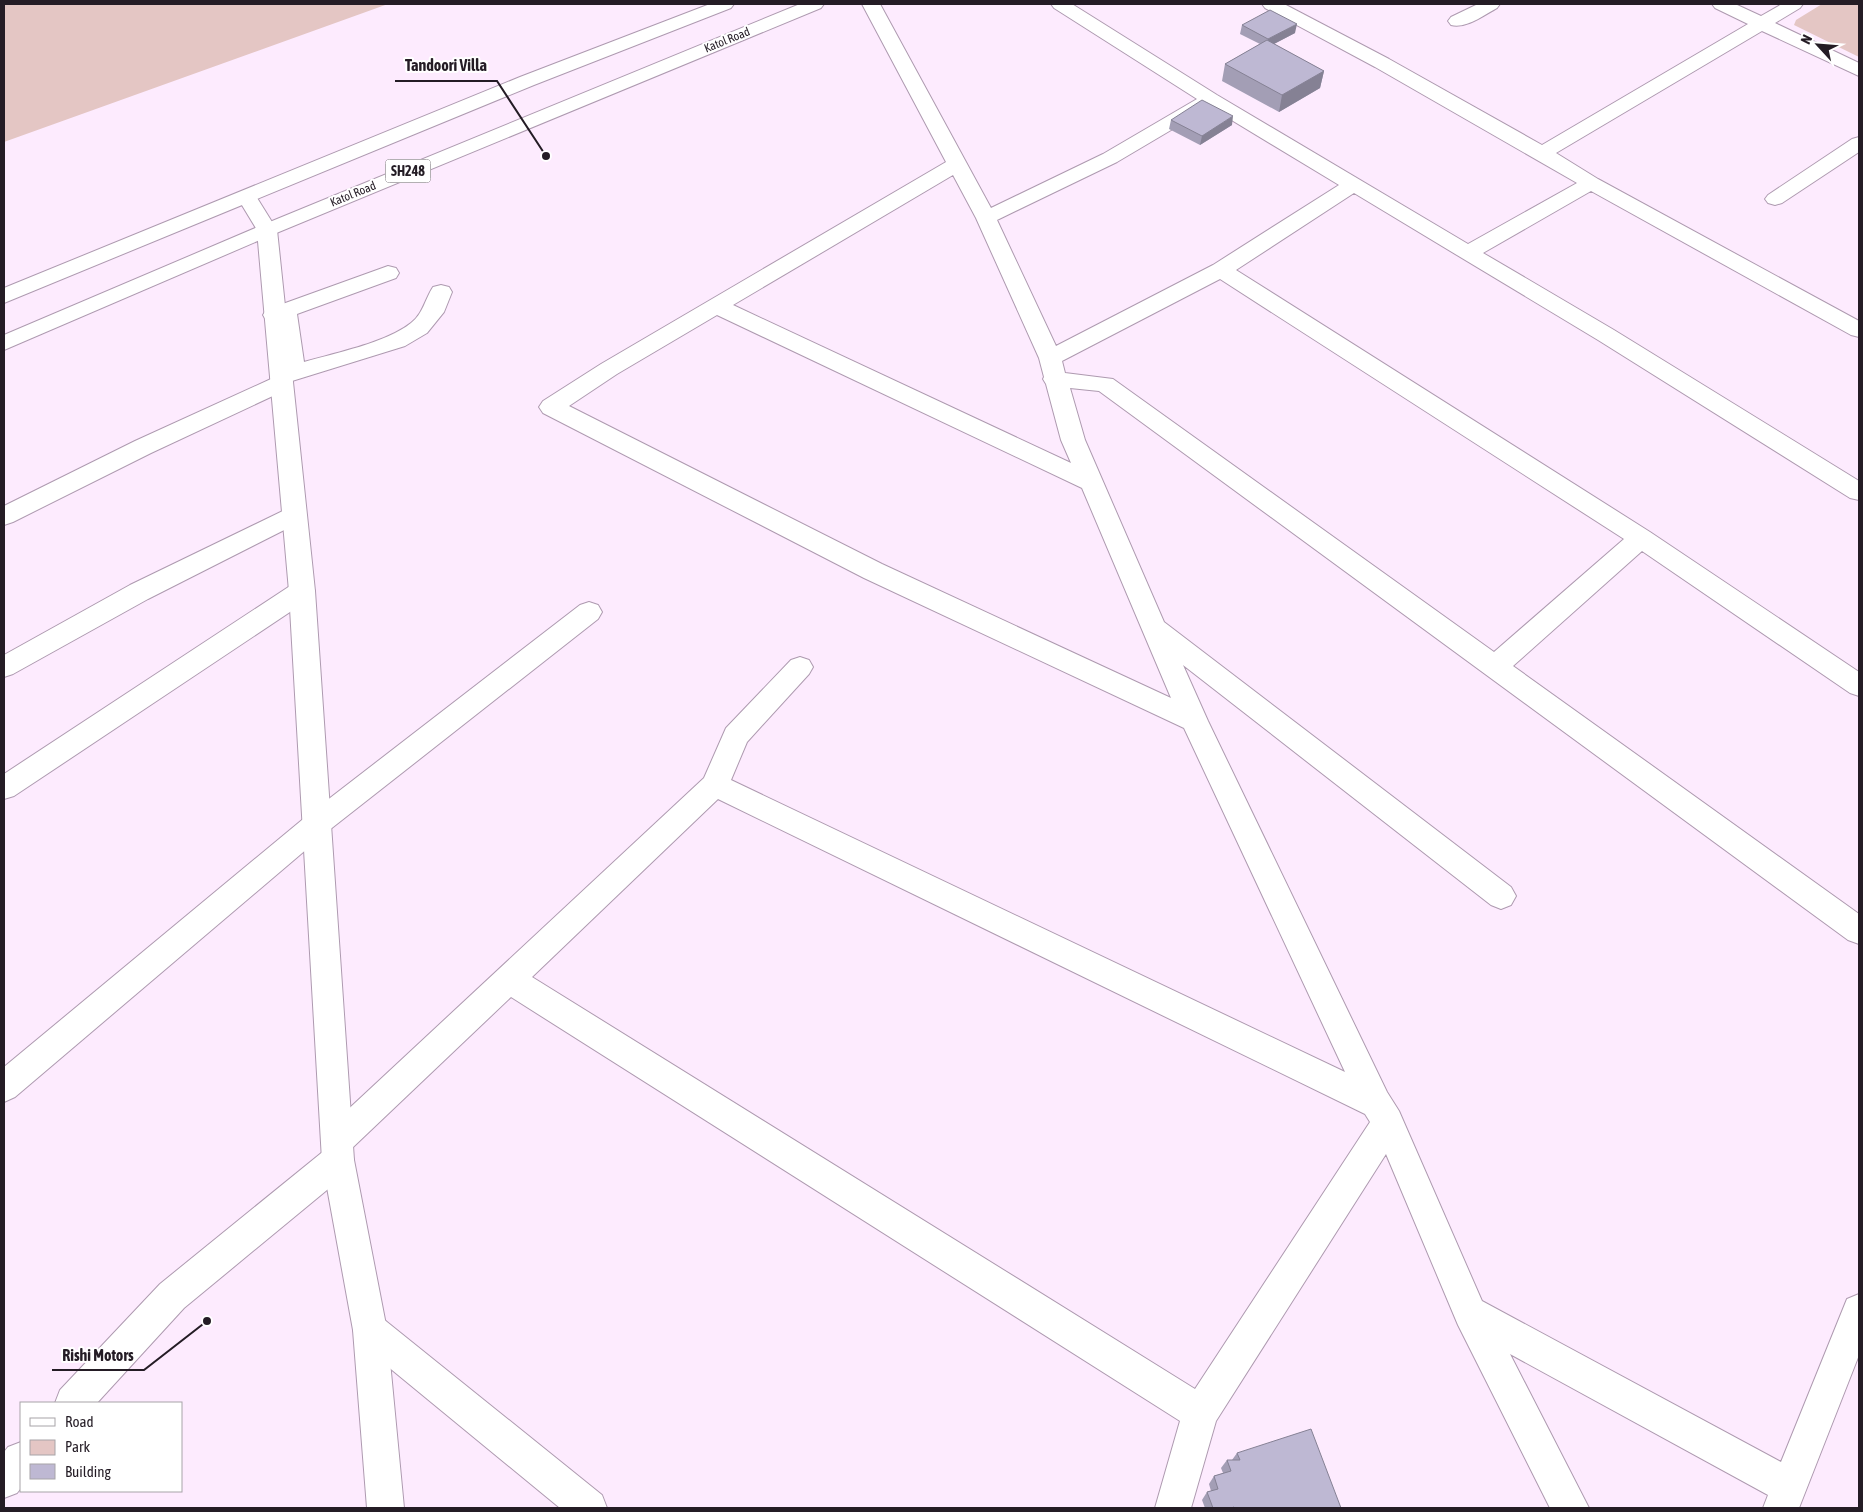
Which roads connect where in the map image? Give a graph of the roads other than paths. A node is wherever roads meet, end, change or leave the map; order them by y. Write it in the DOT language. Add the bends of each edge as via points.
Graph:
graph roads {
  1 [pos="725,4"];
  2 [pos="815,4"];
  3 [pos="871,4"];
  4 [pos="1060,4"];
  5 [pos="1271,4"];
  6 [pos="1491,4"];
  7 [pos="1721,4"];
  8 [pos="1794,4"];
  9 [pos="1457,21"];
  10 [pos="1762,23"];
  11 [pos="1859,70"];
  12 [pos="1210,99"];
  13 [pos="1859,143"];
  14 [pos="1542,153"];
  15 [pos="957,164"];
  16 [pos="1591,182"];
  17 [pos="1353,186"];
  18 [pos="247,197"];
  19 [pos="1775,199"];
  20 [pos="986,218"];
  21 [pos="266,230"];
  22 [pos="1467,253"];
  23 [pos="1221,270"];
  24 [pos="388,273"];
  25 [pos="441,292"];
  26 [pos="4,296"];
  27 [pos="717,306"];
  28 [pos="280,313"];
  29 [pos="1859,330"];
  30 [pos="4,343"];
  31 [pos="1052,368"];
  32 [pos="285,378"];
  33 [pos="1090,482"];
  34 [pos="1859,492"];
  35 [pos="293,514"];
  36 [pos="4,516"];
  37 [pos="1641,538"];
  38 [pos="302,591"];
  39 [pos="589,612"];
  40 [pos="1154,628"];
  41 [pos="4,667"];
  42 [pos="800,667"];
  43 [pos="1495,667"];
  44 [pos="1859,686"];
  45 [pos="1194,721"];
  46 [pos="715,785"];
  47 [pos="4,788"];
  48 [pos="318,823"];
  49 [pos="1501,896"];
  50 [pos="1859,931"];
  51 [pos="510,980"];
  52 [pos="4,1087"];
  53 [pos="1382,1113"];
  54 [pos="338,1151"];
  55 [pos="1859,1311"];
  56 [pos="1470,1313"];
  57 [pos="370,1330"];
  58 [pos="74,1402"];
  59 [pos="1200,1413"];
  60 [pos="20,1461"];
  61 [pos="4,1480"];
  62 [pos="1785,1498"];
  63 [pos="386,1508"];
  64 [pos="589,1508"];
  65 [pos="1173,1508"];
  66 [pos="1570,1508"];
  1 -- 18 [label="street, SH248" via="527,81"];
  2 -- 21 [label="street, Katol Road / SH248"];
  3 -- 15 [label="street"];
  4 -- 12 [label="street"];
  5 -- 14 [label="street"];
  6 -- 9 [label="street"];
  7 -- 10 [label="street"];
  8 -- 10 [label="street"];
  10 -- 11 [label="street"];
  10 -- 14 [label="street"];
  12 -- 17 [label="street"];
  12 -- 20 [label="street" via="1110,158"];
  13 -- 19 [label="street"];
  14 -- 16 [label="street"];
  15 -- 20 [label="street"];
  15 -- 27 [label="street"];
  16 -- 22 [label="street"];
  16 -- 29 [label="street"];
  17 -- 22 [label="street"];
  17 -- 23 [label="street"];
  18 -- 21 [label="street"];
  18 -- 26 [label="street, SH248"];
  20 -- 31 [label="street"];
  21 -- 28 [label="street"];
  21 -- 30 [label="street, Katol Road / SH248"];
  22 -- 34 [label="street"];
  23 -- 31 [label="street"];
  23 -- 37 [label="street"];
  24 -- 28 [label="street"];
  25 -- 32 [label="street" via="433,312 419,328 397,341"];
  27 -- 33 [label="street"];
  27 -- 45 [label="street" via="551,407 872,571"];
  28 -- 32 [label="street"];
  31 -- 33 [label="street" via="1073,440"];
  31 -- 43 [label="street" via="1105,384"];
  32 -- 35 [label="street"];
  32 -- 36 [label="street"];
  33 -- 40 [label="street"];
  35 -- 38 [label="street"];
  35 -- 41 [label="street" via="139,592"];
  37 -- 43 [label="street"];
  37 -- 44 [label="street"];
  38 -- 47 [label="street"];
  38 -- 48 [label="street"];
  39 -- 48 [label="street"];
  40 -- 45 [label="street"];
  40 -- 49 [label="street"];
  42 -- 46 [label="street" via="736,736"];
  43 -- 50 [label="street"];
  45 -- 53 [label="street"];
  46 -- 51 [label="street"];
  46 -- 53 [label="street"];
  48 -- 52 [label="street"];
  48 -- 54 [label="street"];
  51 -- 54 [label="street"];
  51 -- 59 [label="street"];
  53 -- 56 [label="street"];
  53 -- 59 [label="street"];
  54 -- 57 [label="street"];
  54 -- 58 [label="street" via="172,1296"];
  55 -- 62 [label="street"];
  56 -- 62 [label="street"];
  56 -- 66 [label="street"];
  57 -- 63 [label="street"];
  57 -- 64 [label="street"];
  59 -- 65 [label="street"];
  60 -- 61 [label="street"];
}
